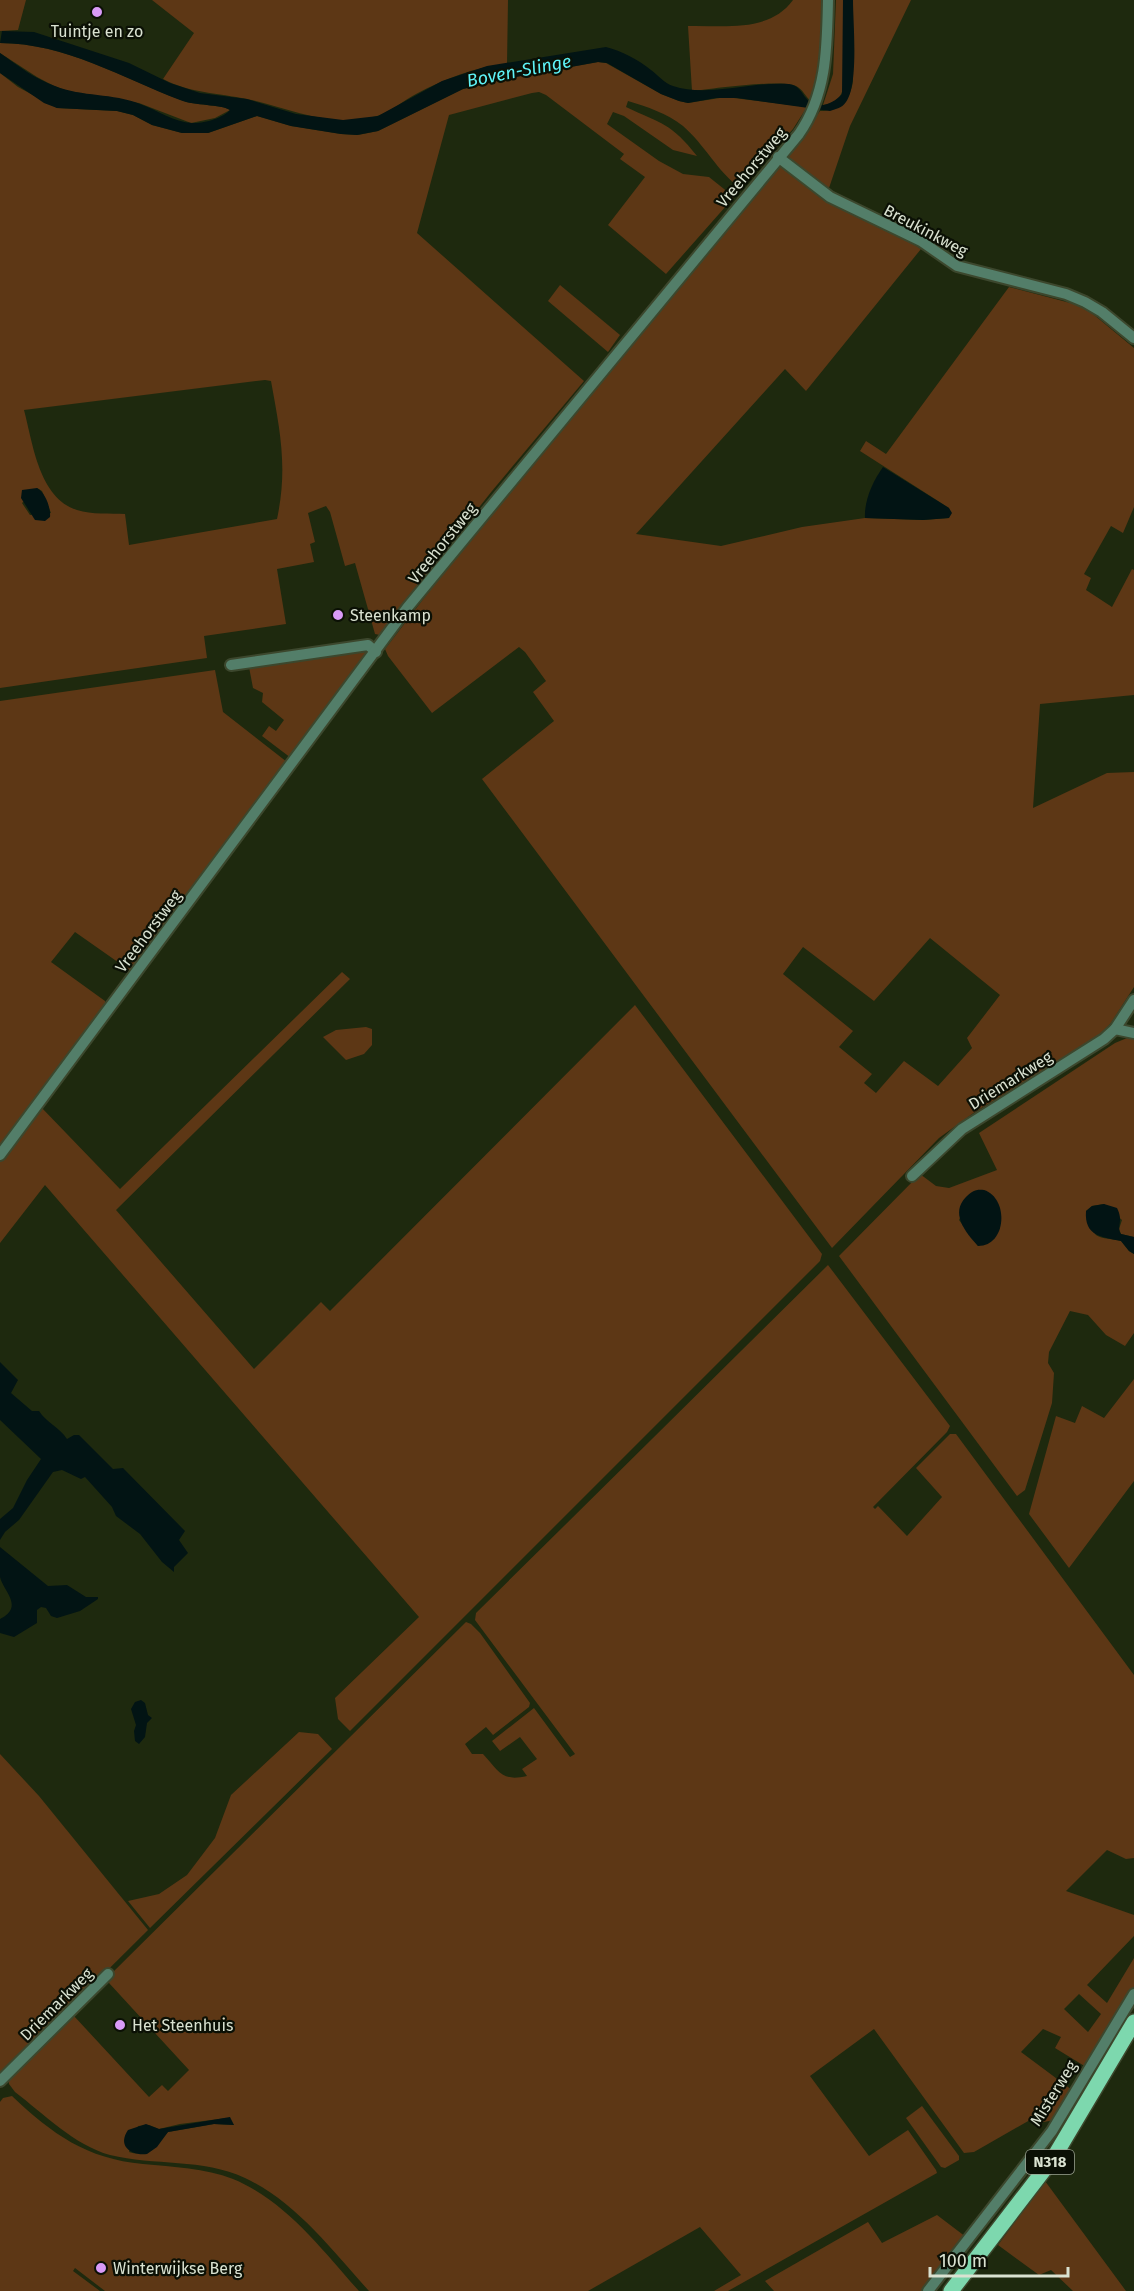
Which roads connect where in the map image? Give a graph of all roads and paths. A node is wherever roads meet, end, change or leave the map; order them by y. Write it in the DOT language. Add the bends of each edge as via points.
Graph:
graph roads {
  1 [pos="828,0"];
  2 [pos="778,157"];
  3 [pos="1134,339"];
  4 [pos="376,652"];
  5 [pos="231,665"];
  6 [pos="1134,1000"];
  7 [pos="1115,1029"];
  8 [pos="1134,1033"];
  9 [pos="0,1155"];
  10 [pos="912,1176"];
  11 [pos="108,1974"];
  12 [pos="1134,1994"];
  13 [pos="1134,2022"];
  14 [pos="0,2081"];
  15 [pos="928,2291"];
  16 [pos="951,2291"];
  1 -- 2 [label="street, Vreehorstweg" via="824,75 799,134"];
  2 -- 3 [label="street, Breukinkweg" via="830,197 921,241 957,266 1066,294 1102,312"];
  2 -- 4 [label="street, Vreehorstweg" via="407,608"];
  4 -- 5 [label="street" via="368,645"];
  4 -- 9 [label="street, Vreehorstweg"];
  6 -- 7 [label="street, Driemarkweg"];
  7 -- 8 [label="street"];
  7 -- 10 [label="street, Driemarkweg" via="962,1129"];
  11 -- 14 [label="street, Driemarkweg"];
  12 -- 15 [label="street, Misterweg" via="1052,2131"];
  13 -- 16 [label="main road, Misterweg / N318" via="1054,2157"];
}
